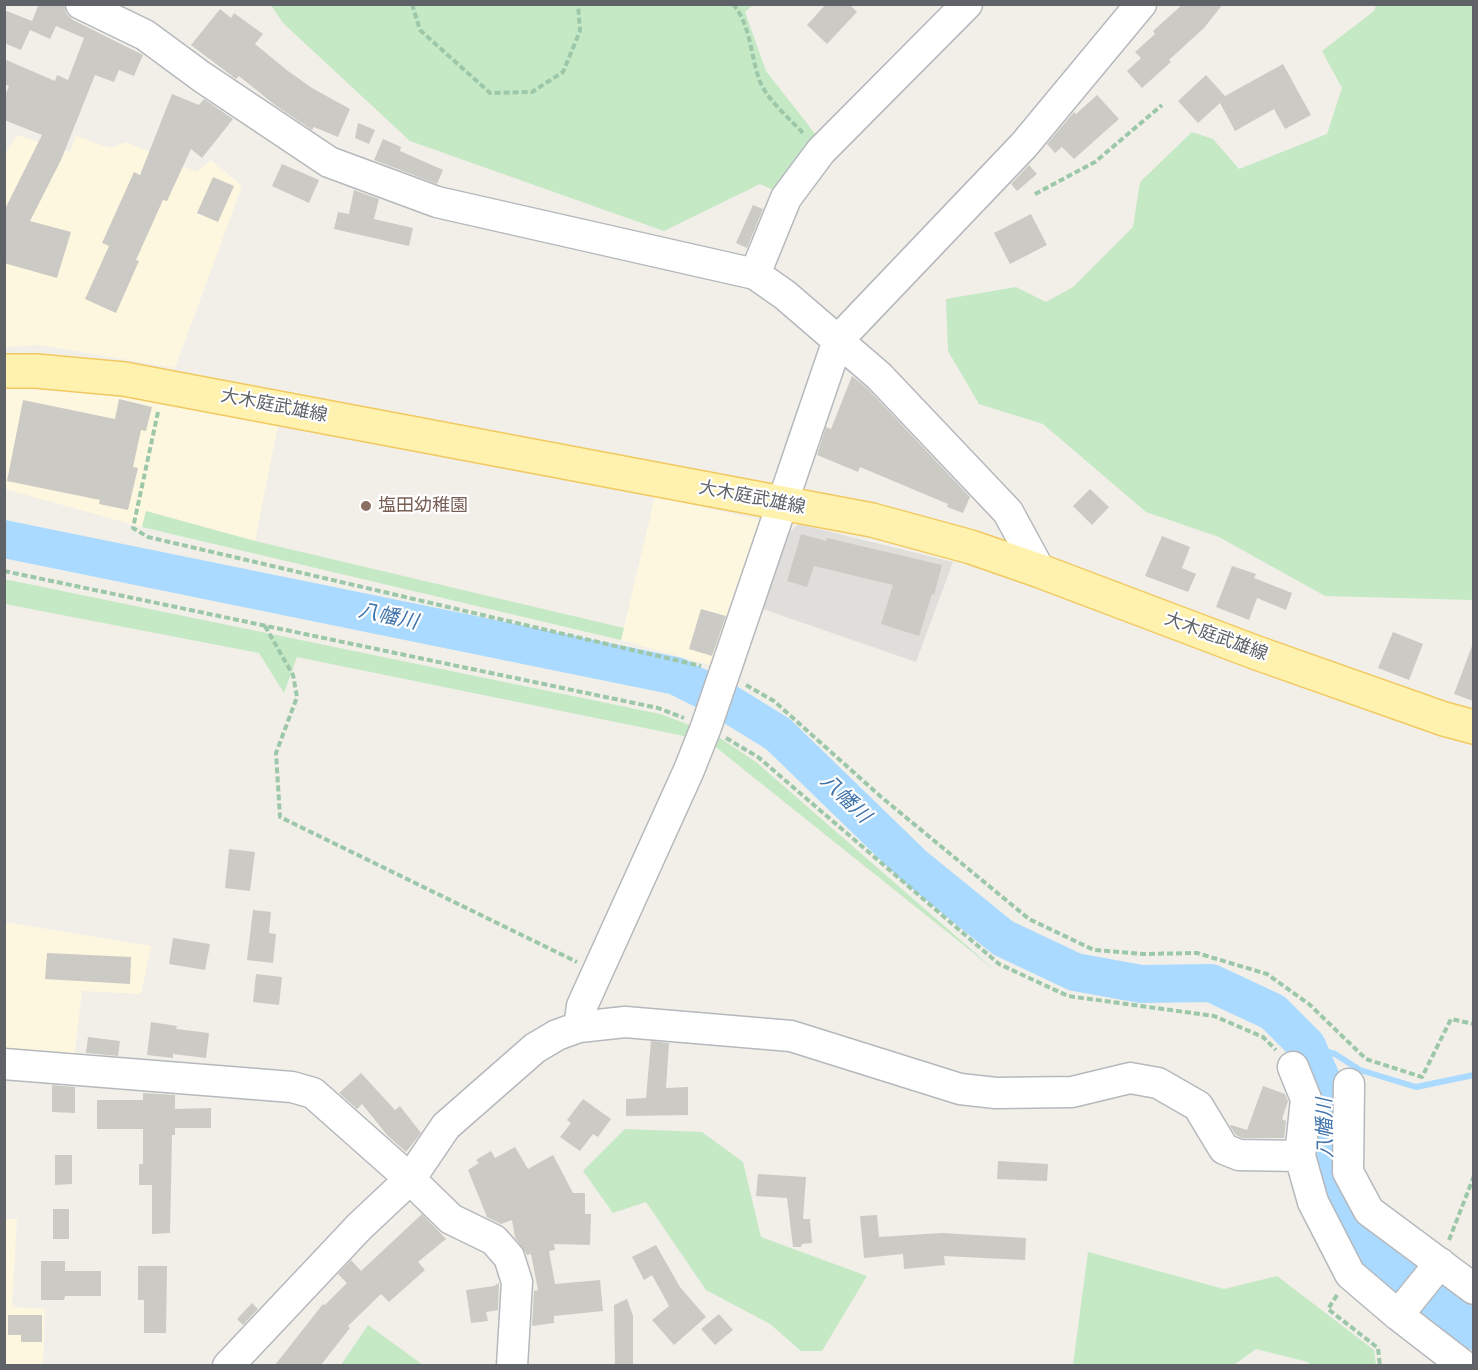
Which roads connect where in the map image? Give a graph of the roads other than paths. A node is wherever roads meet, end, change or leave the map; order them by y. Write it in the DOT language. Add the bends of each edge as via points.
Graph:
graph roads {
  1 [pos="81,4"];
  2 [pos="967,4"];
  3 [pos="1141,4"];
  4 [pos="755,274"];
  5 [pos="838,340"];
  6 [pos="4,371"];
  7 [pos="783,504"];
  8 [pos="1040,571"];
  9 [pos="1473,727"];
  10 [pos="579,1027"];
  11 [pos="4,1064"];
  12 [pos="1293,1067"];
  13 [pos="1349,1084"];
  14 [pos="1300,1156"];
  15 [pos="410,1179"];
  16 [pos="1440,1263"];
  17 [pos="1473,1289"];
  18 [pos="1398,1314"];
  19 [pos="228,1365"];
  20 [pos="512,1365"];
  21 [pos="1464,1365"];
  1 -- 4 [label="street" via="145,35 329,162 437,202"];
  2 -- 4 [label="street" via="821,151 786,198"];
  3 -- 5 [label="street" via="1024,145"];
  4 -- 5 [label="street"];
  5 -- 7 [label="street"];
  5 -- 8 [label="street" via="879,376 1008,512"];
  6 -- 7 [label="main road, 大木庭武雄線" via="124,379"];
  7 -- 8 [label="main road, 大木庭武雄線" via="872,520"];
  7 -- 10 [label="street" via="706,727 582,1006"];
  8 -- 9 [label="main road, 大木庭武雄線" via="1279,661"];
  10 -- 14 [label="street" via="625,1022 791,1036 960,1089 996,1093 1072,1092 1130,1078 1158,1083 1198,1106 1224,1149 1239,1155"];
  10 -- 15 [label="street" via="535,1048 446,1126"];
  11 -- 15 [label="street" via="292,1087 313,1093"];
  12 -- 14 [label="street" via="1306,1099"];
  13 -- 16 [label="street" via="1348,1172 1369,1211"];
  14 -- 18 [label="street" via="1313,1202 1350,1274"];
  15 -- 19 [label="street"];
  15 -- 20 [label="street" via="451,1219 494,1240 510,1257 517,1282"];
  16 -- 17 [label="street"];
  16 -- 18 [label="street"];
  18 -- 21 [label="street"];
}
